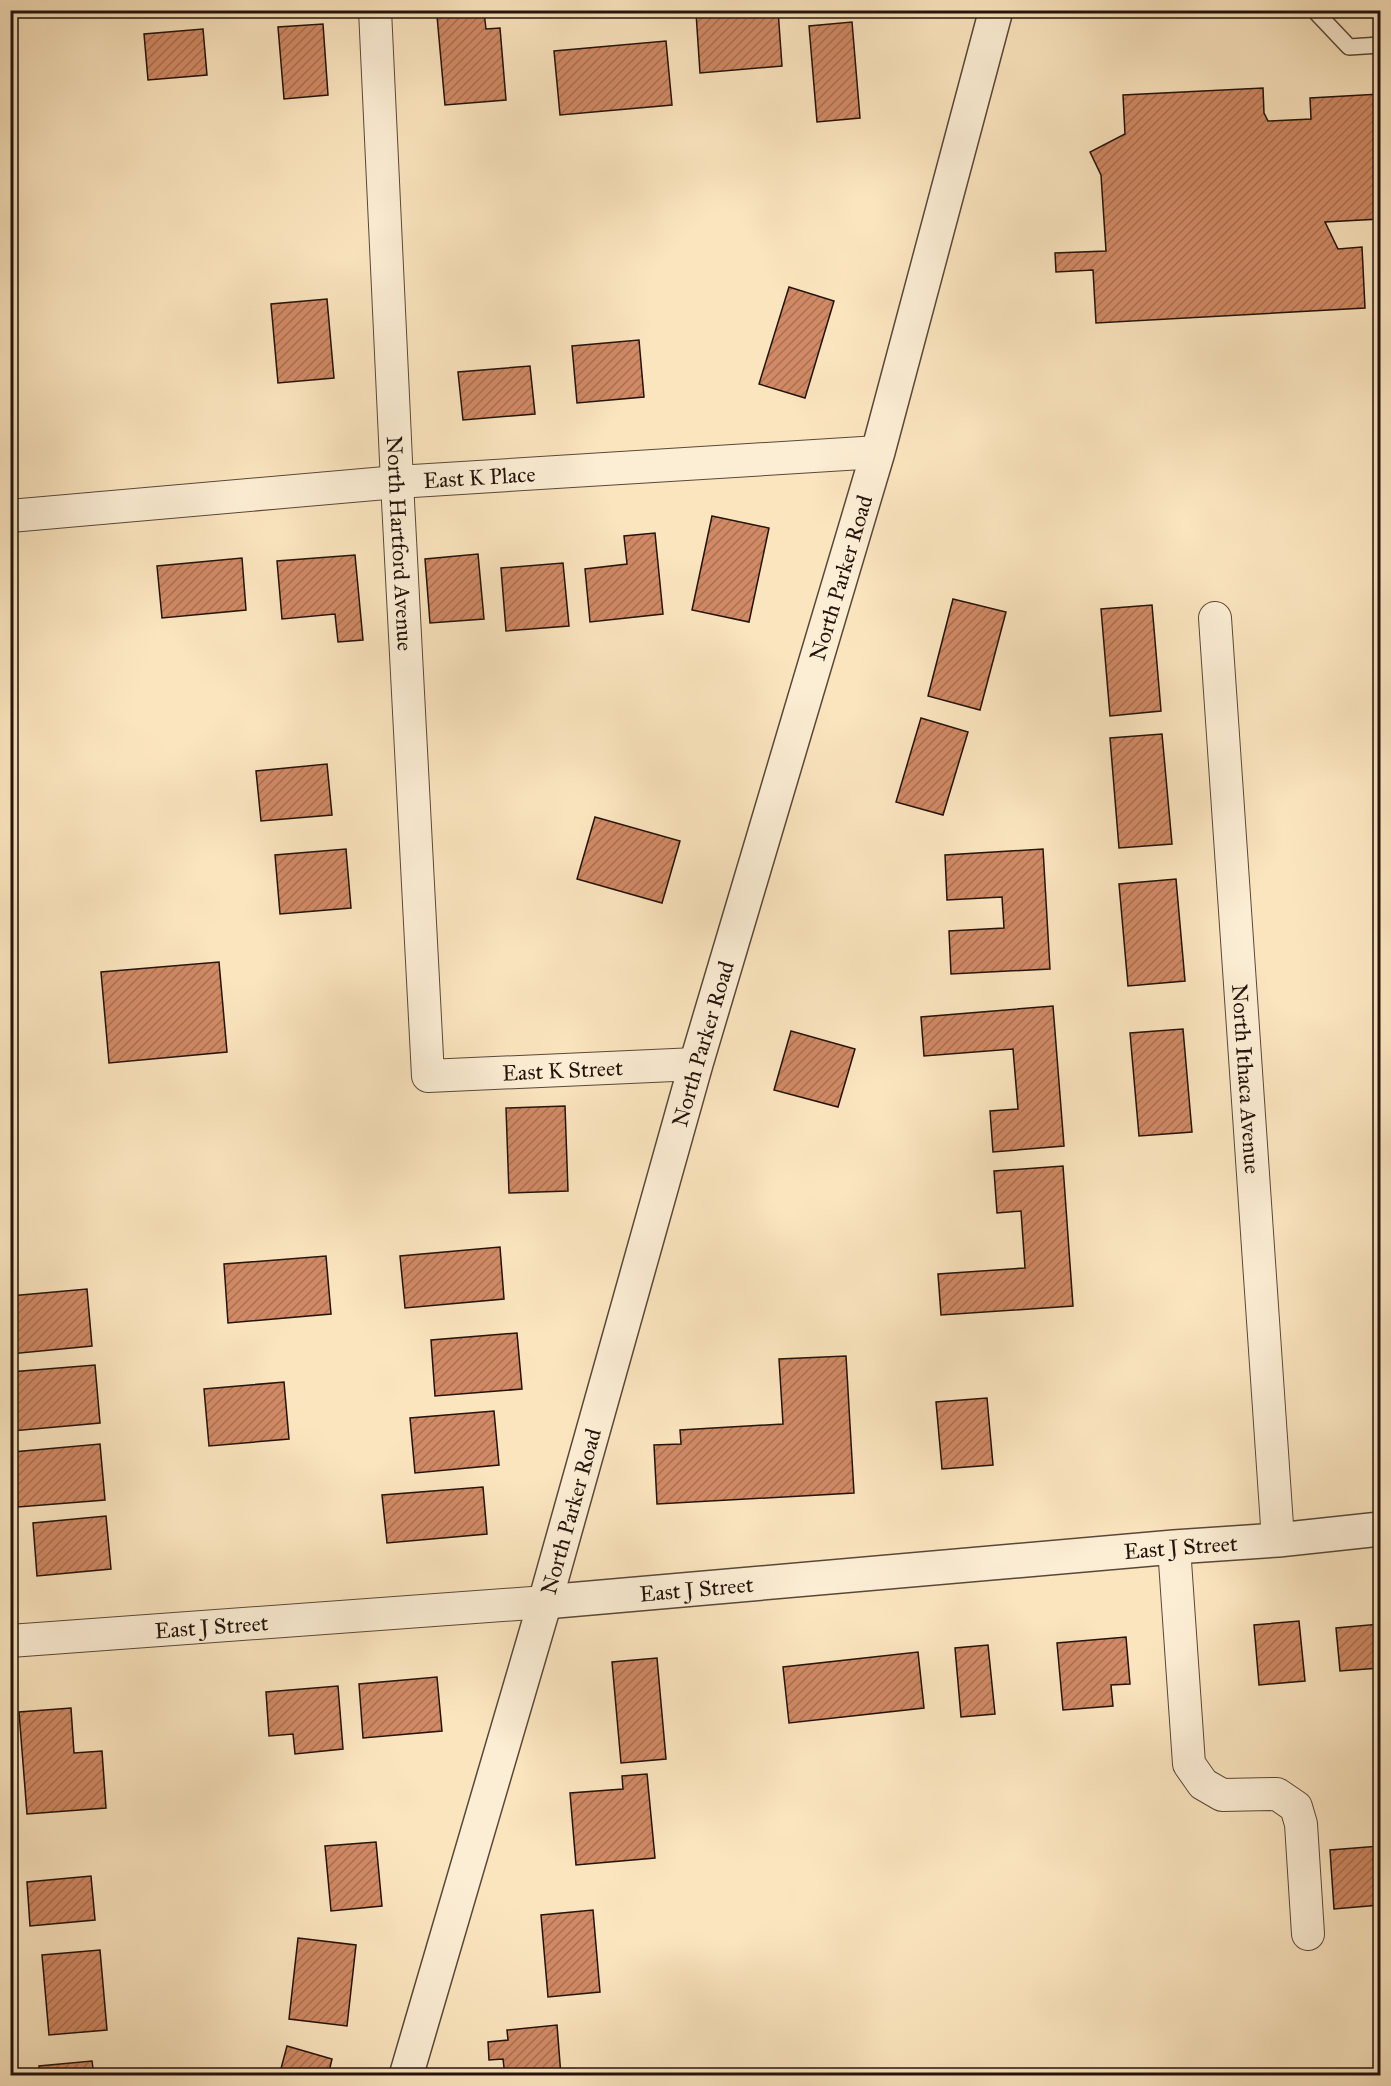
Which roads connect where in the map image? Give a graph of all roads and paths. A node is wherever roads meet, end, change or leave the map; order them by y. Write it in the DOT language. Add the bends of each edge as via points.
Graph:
graph roads {
  1 [pos="375,10"];
  2 [pos="996,10"];
  3 [pos="1314,10"];
  4 [pos="1380,45"];
  5 [pos="878,452"];
  6 [pos="397,482"];
  7 [pos="10,516"];
  8 [pos="1215,618"];
  9 [pos="696,1064"];
  10 [pos="428,1076"];
  11 [pos="1380,1529"];
  12 [pos="1278,1540"];
  13 [pos="1174,1547"];
  14 [pos="545,1602"];
  15 [pos="10,1641"];
  16 [pos="1308,1934"];
  17 [pos="406,2076"];
  1 -- 6 [label="street, North Hartford Avenue"];
  2 -- 5 [label="street, North Parker Road"];
  3 -- 4 [label="lane" via="1350,46"];
  5 -- 6 [label="street, East K Place"];
  5 -- 9 [label="street, North Parker Road"];
  6 -- 7 [label="street, East K Place"];
  6 -- 10 [label="street, North Hartford Avenue"];
  8 -- 12 [label="street, North Ithaca Avenue"];
  9 -- 10 [label="street, East K Street"];
  9 -- 14 [label="street, North Parker Road"];
  11 -- 12 [label="street, East J Street"];
  12 -- 13 [label="street, East J Street"];
  13 -- 14 [label="street, East J Street"];
  13 -- 16 [label="street" via="1189,1764 1203,1784 1222,1795 1277,1794 1296,1807 1301,1824"];
  14 -- 15 [label="street, East J Street"];
  14 -- 17 [label="street, North Parker Road"];
}
